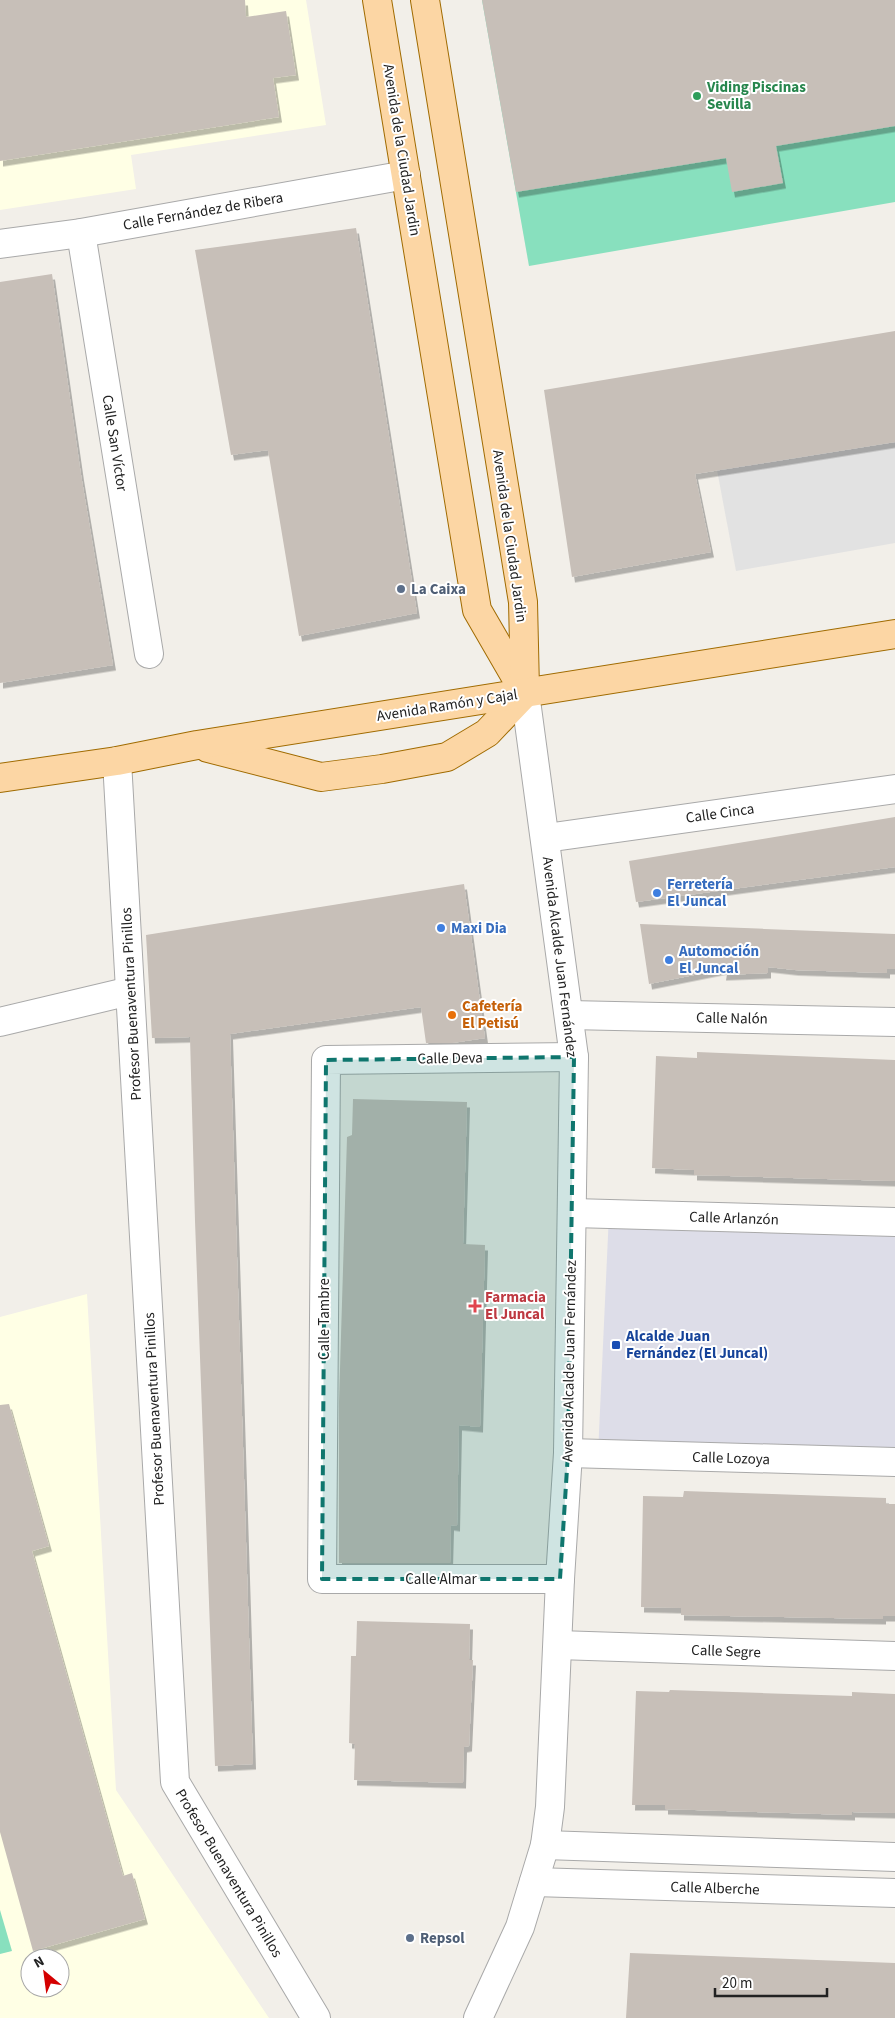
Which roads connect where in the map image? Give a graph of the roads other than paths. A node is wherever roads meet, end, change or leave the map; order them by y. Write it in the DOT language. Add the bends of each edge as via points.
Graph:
graph roads {
  1 [pos="377,0"];
  2 [pos="425,0"];
  3 [pos="406,175"];
  4 [pos="81,233"];
  5 [pos="0,244"];
  6 [pos="895,634"];
  7 [pos="148,654"];
  8 [pos="525,693"];
  9 [pos="197,745"];
  10 [pos="117,761"];
  11 [pos="0,778"];
  12 [pos="895,788"];
  13 [pos="546,838"];
  14 [pos="130,991"];
  15 [pos="569,1014"];
  16 [pos="0,1022"];
  17 [pos="895,1022"];
  18 [pos="574,1057"];
  19 [pos="326,1060"];
  20 [pos="573,1212"];
  21 [pos="895,1222"];
  22 [pos="568,1453"];
  23 [pos="895,1462"];
  24 [pos="322,1579"];
  25 [pos="560,1579"];
  26 [pos="558,1646"];
  27 [pos="895,1656"];
  28 [pos="544,1845"];
  29 [pos="895,1856"];
  30 [pos="534,1882"];
  31 [pos="895,1893"];
  32 [pos="316,2018"];
  33 [pos="478,2018"];
  1 -- 3 [label="main road, Avenida de la Ciudad Jardin"];
  2 -- 8 [label="main road, Avenida de la Ciudad Jardin" via="523,602"];
  3 -- 4 [label="street, Calle Fernández de Ribera"];
  3 -- 8 [label="main road, Avenida de la Ciudad Jardin" via="477,610"];
  4 -- 5 [label="street, Calle Fernández de Ribera"];
  4 -- 7 [label="street, Calle San Víctor"];
  6 -- 8 [label="main road, Avenida Ramón y Cajal"];
  8 -- 9 [label="main road, Avenida Ramón y Cajal"];
  8 -- 9 [label="main road" via="487,733 447,757 382,769 321,777"];
  8 -- 13 [label="street, Avenida Alcalde Juan Fernández"];
  9 -- 10 [label="main road, Avenida Ramón y Cajal"];
  10 -- 11 [label="main road, Avenida Ramón y Cajal"];
  10 -- 14 [label="street, Profesor Buenaventura Pinillos"];
  12 -- 13 [label="street, Calle Cinca"];
  13 -- 15 [label="street, Avenida Alcalde Juan Fernández"];
  14 -- 16 [label="street"];
  14 -- 32 [label="street, Profesor Buenaventura Pinillos" via="175,1782"];
  15 -- 17 [label="street, Calle Nalón"];
  15 -- 18 [label="street, Avenida Alcalde Juan Fernández"];
  18 -- 19 [label="street, Calle Deva"];
  18 -- 20 [label="street, Avenida Alcalde Juan Fernández"];
  19 -- 24 [label="street, Calle Tambre"];
  20 -- 21 [label="street, Calle Arlanzón"];
  20 -- 22 [label="street, Avenida Alcalde Juan Fernández"];
  22 -- 23 [label="street, Calle Lozoya"];
  22 -- 25 [label="street, Avenida Alcalde Juan Fernández"];
  24 -- 25 [label="street, Calle Almar"];
  25 -- 26 [label="street, Avenida Alcalde Juan Fernández"];
  26 -- 27 [label="street, Calle Segre"];
  26 -- 28 [label="street, Avenida Alcalde Juan Fernández" via="550,1807"];
  28 -- 29 [label="street"];
  28 -- 30 [label="street, Avenida Alcalde Juan Fernández"];
  30 -- 31 [label="street, Calle Alberche"];
  30 -- 33 [label="street, Avenida Alcalde Juan Fernández" via="520,1927"];
}
